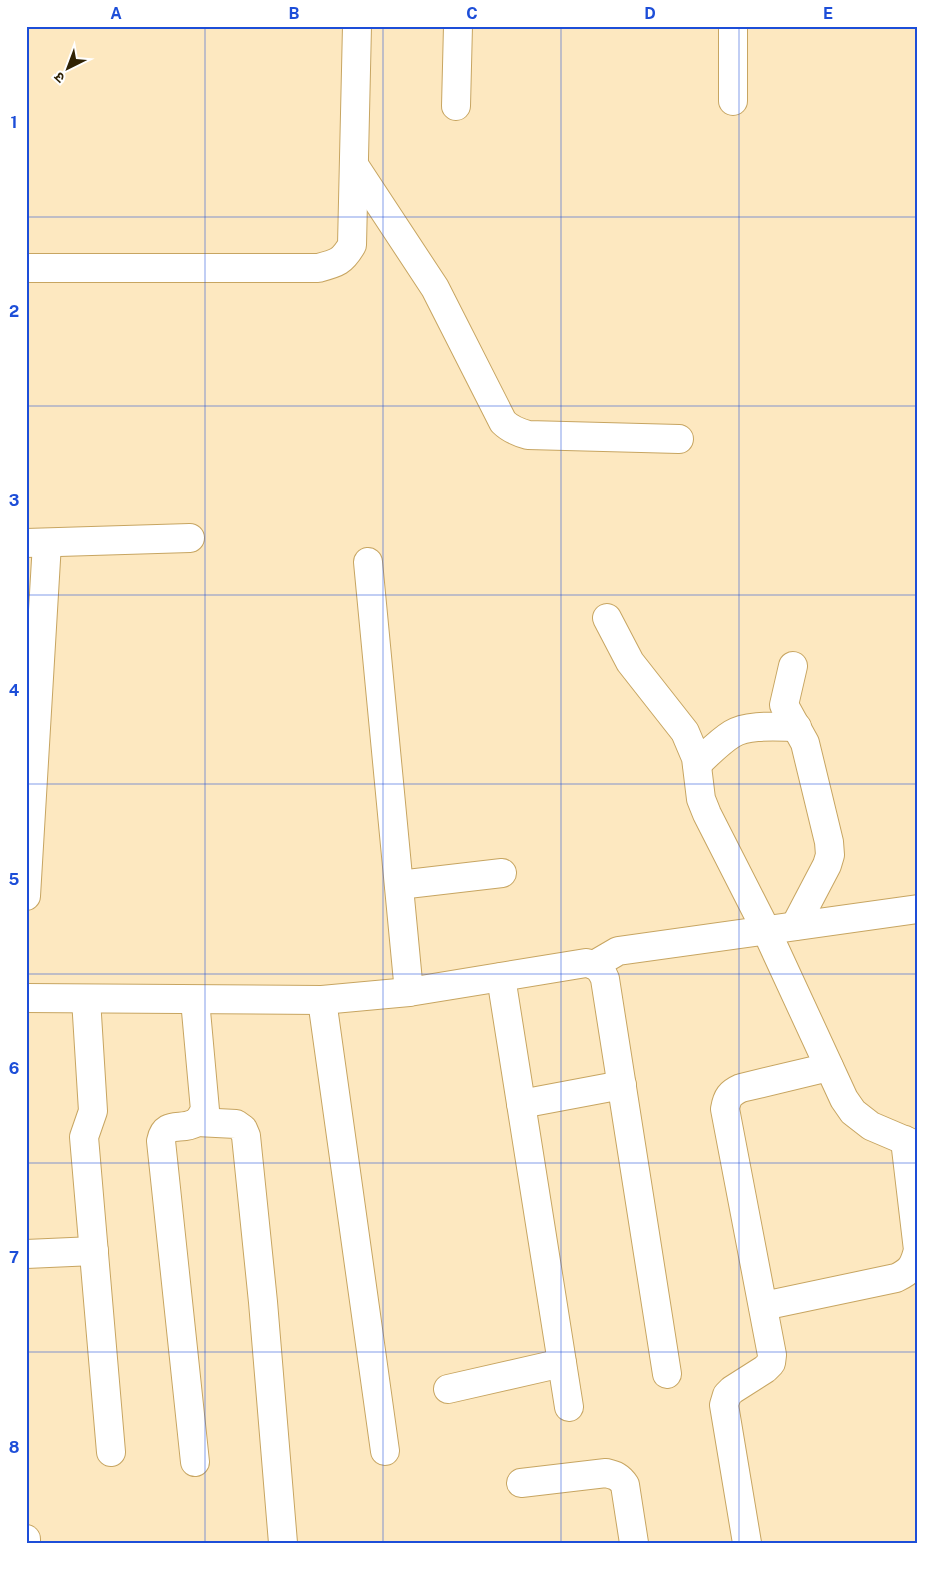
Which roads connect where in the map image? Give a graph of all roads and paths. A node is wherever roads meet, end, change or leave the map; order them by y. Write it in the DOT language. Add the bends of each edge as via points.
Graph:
graph roads {
  1 [pos="357,26"];
  2 [pos="458,26"];
  3 [pos="733,26"];
  4 [pos="732,101"];
  5 [pos="456,106"];
  6 [pos="354,165"];
  7 [pos="26,268"];
  8 [pos="679,439"];
  9 [pos="190,538"];
  10 [pos="36,543"];
  11 [pos="368,562"];
  12 [pos="607,618"];
  13 [pos="793,666"];
  14 [pos="797,726"];
  15 [pos="697,764"];
  16 [pos="502,873"];
  17 [pos="399,886"];
  18 [pos="26,896"];
  19 [pos="918,909"];
  20 [pos="795,926"];
  21 [pos="766,930"];
  22 [pos="594,964"];
  23 [pos="501,977"];
  24 [pos="409,992"];
  25 [pos="26,998"];
  26 [pos="86,999"];
  27 [pos="195,1000"];
  28 [pos="322,1000"];
  29 [pos="829,1067"];
  30 [pos="622,1085"];
  31 [pos="521,1104"];
  32 [pos="197,1122"];
  33 [pos="911,1143"];
  34 [pos="94,1251"];
  35 [pos="26,1254"];
  36 [pos="763,1306"];
  37 [pos="562,1363"];
  38 [pos="667,1374"];
  39 [pos="448,1389"];
  40 [pos="569,1407"];
  41 [pos="385,1451"];
  42 [pos="112,1452"];
  43 [pos="194,1462"];
  44 [pos="521,1483"];
  45 [pos="26,1539"];
  46 [pos="26,1543"];
  47 [pos="283,1543"];
  48 [pos="634,1543"];
  49 [pos="747,1543"];
  1 -- 6 [label="street"];
  2 -- 5 [label="street"];
  3 -- 4 [label="street"];
  6 -- 7 [label="street" via="352,245 345,257 335,263 318,268"];
  6 -- 8 [label="street" via="434,288 502,422 509,428 528,435"];
  9 -- 10 [label="street"];
  10 -- 18 [label="street"];
  11 -- 17 [label="street"];
  12 -- 15 [label="street" via="630,662 686,732"];
  13 -- 14 [label="street" via="784,704"];
  14 -- 15 [label="street" via="744,728 725,739"];
  14 -- 20 [label="street" via="805,743 830,855"];
  15 -- 21 [label="street" via="701,799 707,814"];
  16 -- 17 [label="street"];
  17 -- 24 [label="street"];
  19 -- 20 [label="street"];
  20 -- 21 [label="street"];
  21 -- 22 [label="street" via="618,951"];
  21 -- 29 [label="street"];
  22 -- 23 [label="street"];
  22 -- 30 [label="street" via="605,979"];
  23 -- 24 [label="street"];
  23 -- 31 [label="street"];
  24 -- 28 [label="street"];
  25 -- 26 [label="street"];
  26 -- 27 [label="street"];
  26 -- 34 [label="street" via="93,1111 84,1137"];
  27 -- 28 [label="street"];
  27 -- 32 [label="street" via="204,1110"];
  28 -- 41 [label="street"];
  29 -- 33 [label="street" via="853,1112 871,1126"];
  29 -- 36 [label="street" via="741,1088 727,1098 725,1109"];
  30 -- 31 [label="street"];
  30 -- 38 [label="street"];
  31 -- 37 [label="street"];
  32 -- 43 [label="street" via="166,1129 161,1141"];
  32 -- 47 [label="street" via="236,1124 246,1136"];
  33 -- 36 [label="street" via="918,1250 915,1263 907,1273"];
  34 -- 35 [label="street"];
  34 -- 42 [label="street"];
  36 -- 49 [label="street" via="771,1363 732,1390 724,1406"];
  37 -- 39 [label="street"];
  37 -- 40 [label="street"];
  44 -- 48 [label="street" via="613,1474 624,1486"];
  45 -- 46 [label="street"];
}
